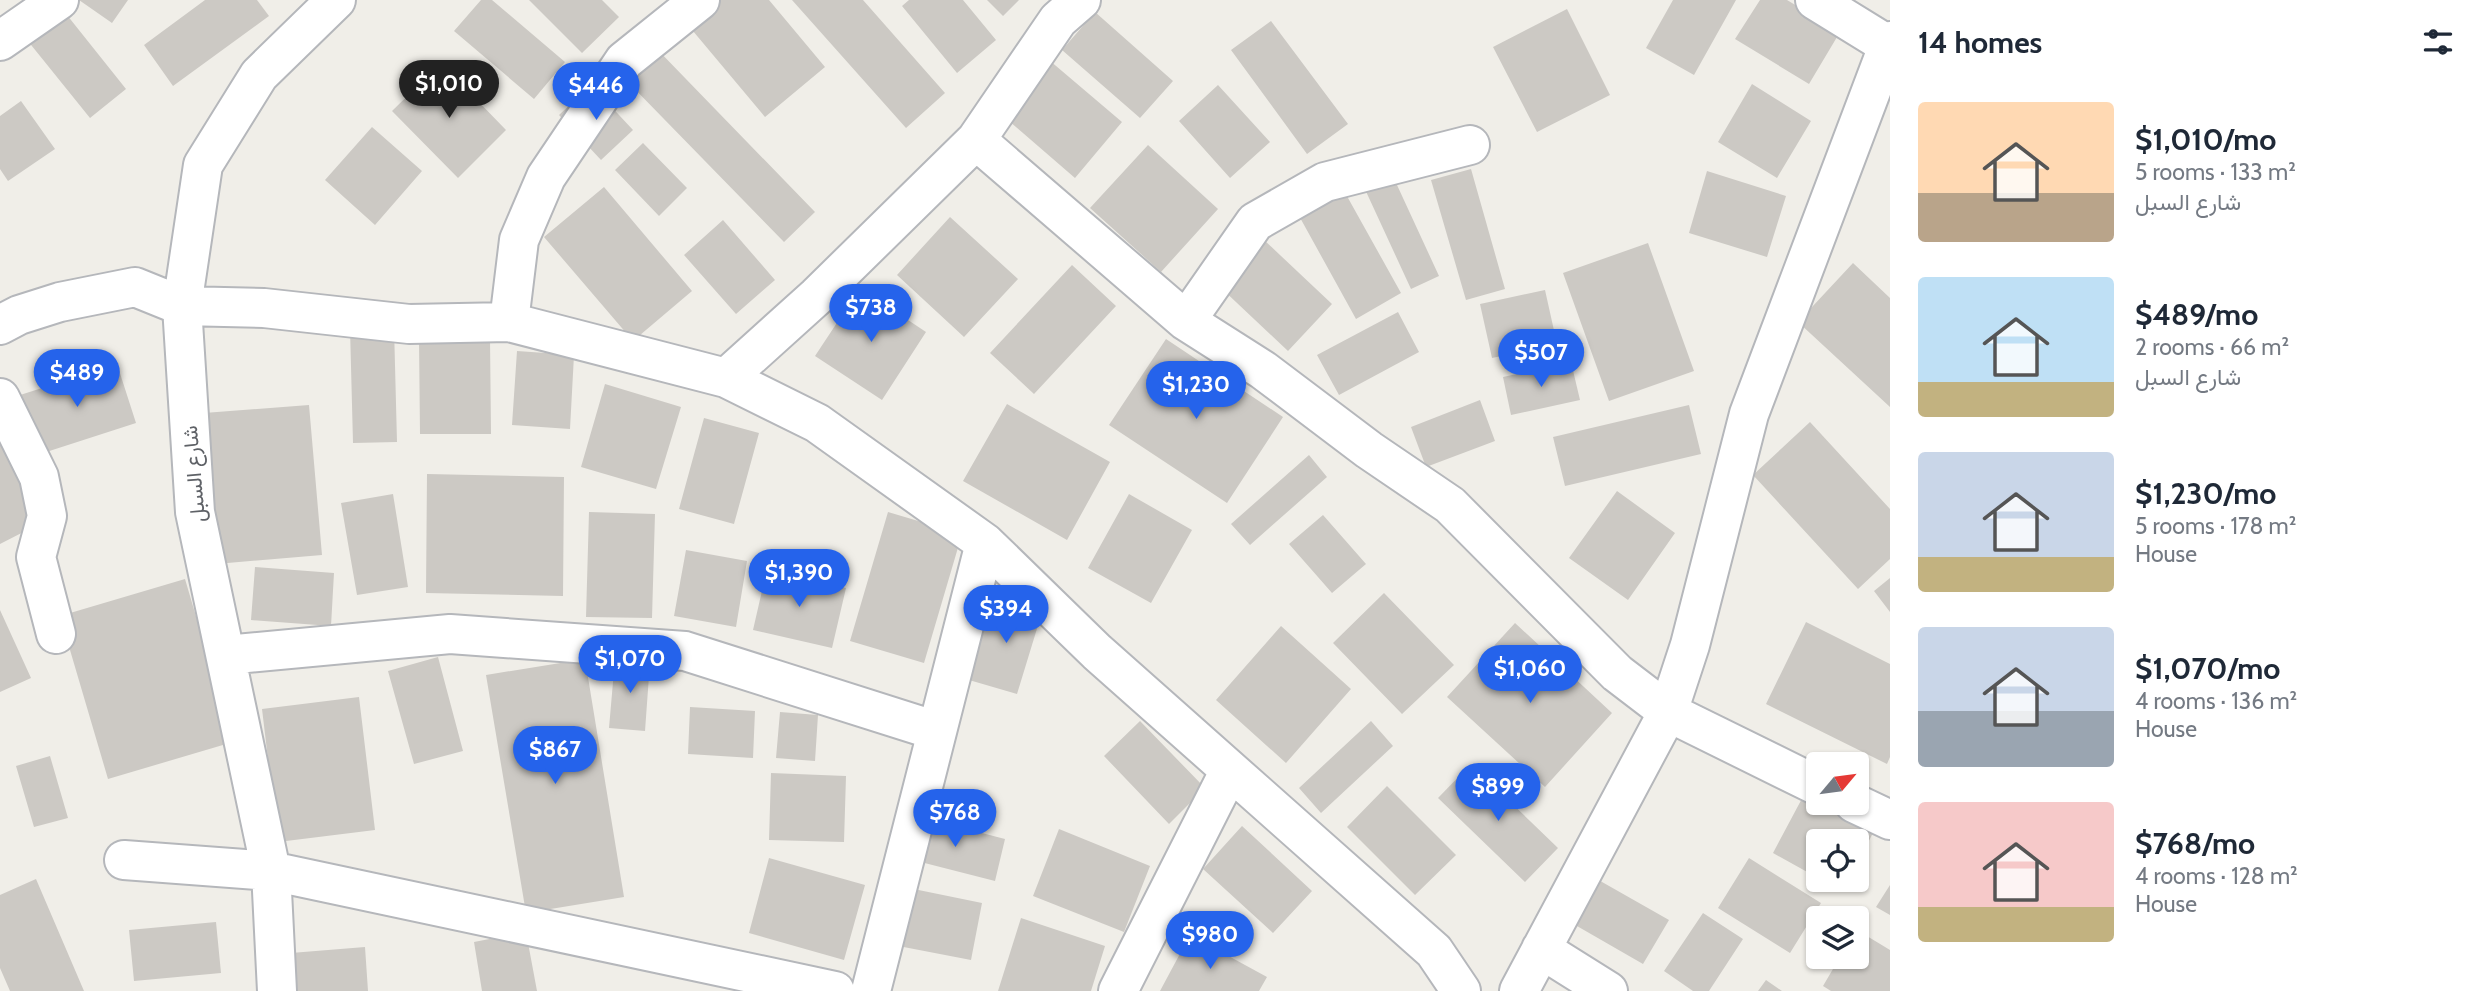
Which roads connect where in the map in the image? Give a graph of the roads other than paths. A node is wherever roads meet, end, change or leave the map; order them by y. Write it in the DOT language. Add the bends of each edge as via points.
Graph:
graph roads {
  1 [pos="59,0"];
  2 [pos="336,0"];
  3 [pos="700,0"];
  4 [pos="1081,0"];
  5 [pos="1815,0"];
  6 [pos="0,41"];
  7 [pos="1889,43"];
  8 [pos="976,140"];
  9 [pos="1470,145"];
  10 [pos="182,306"];
  11 [pos="1186,321"];
  12 [pos="509,322"];
  13 [pos="0,325"];
  14 [pos="726,378"];
  15 [pos="0,398"];
  16 [pos="985,543"];
  17 [pos="56,634"];
  18 [pos="226,656"];
  19 [pos="1668,712"];
  20 [pos="937,731"];
  21 [pos="1230,770"];
  22 [pos="1806,780"];
  23 [pos="1869,810"];
  24 [pos="1890,820"];
  25 [pos="124,859"];
  26 [pos="271,871"];
  27 [pos="1541,949"];
  28 [pos="277,991"];
  29 [pos="835,991"];
  30 [pos="872,991"];
  31 [pos="1118,991"];
  32 [pos="1461,991"];
  33 [pos="1519,991"];
  34 [pos="1608,991"];
  1 -- 6 [label="street"];
  2 -- 10 [label="street, شارع السبل" via="259,75 203,165"];
  3 -- 12 [label="street" via="624,61 546,177 519,240"];
  4 -- 8 [label="street" via="1058,20"];
  5 -- 7 [label="street"];
  7 -- 19 [label="street" via="1749,414 1690,645"];
  8 -- 11 [label="street"];
  8 -- 14 [label="street"];
  9 -- 11 [label="street" via="1325,181 1255,222"];
  10 -- 12 [label="street" via="264,308 409,324"];
  10 -- 13 [label="street" via="135,286 60,302"];
  10 -- 18 [label="street, شارع السبل" via="195,512"];
  11 -- 19 [label="street" via="1263,370 1450,505 1618,673"];
  12 -- 14 [label="street"];
  14 -- 16 [label="street" via="817,423"];
  15 -- 17 [label="street" via="39,477 47,516 36,557"];
  16 -- 20 [label="street"];
  16 -- 21 [label="street" via="1097,652"];
  18 -- 20 [label="street" via="450,634 685,651"];
  18 -- 26 [label="street, شارع السبل"];
  19 -- 22 [label="street"];
  19 -- 27 [label="street"];
  20 -- 30 [label="street"];
  21 -- 31 [label="street"];
  21 -- 32 [label="street" via="1434,951"];
  23 -- 24 [label="street"];
  25 -- 26 [label="street"];
  26 -- 28 [label="street, شارع السبل"];
  26 -- 29 [label="street"];
  27 -- 33 [label="street"];
  27 -- 34 [label="street"];
}
